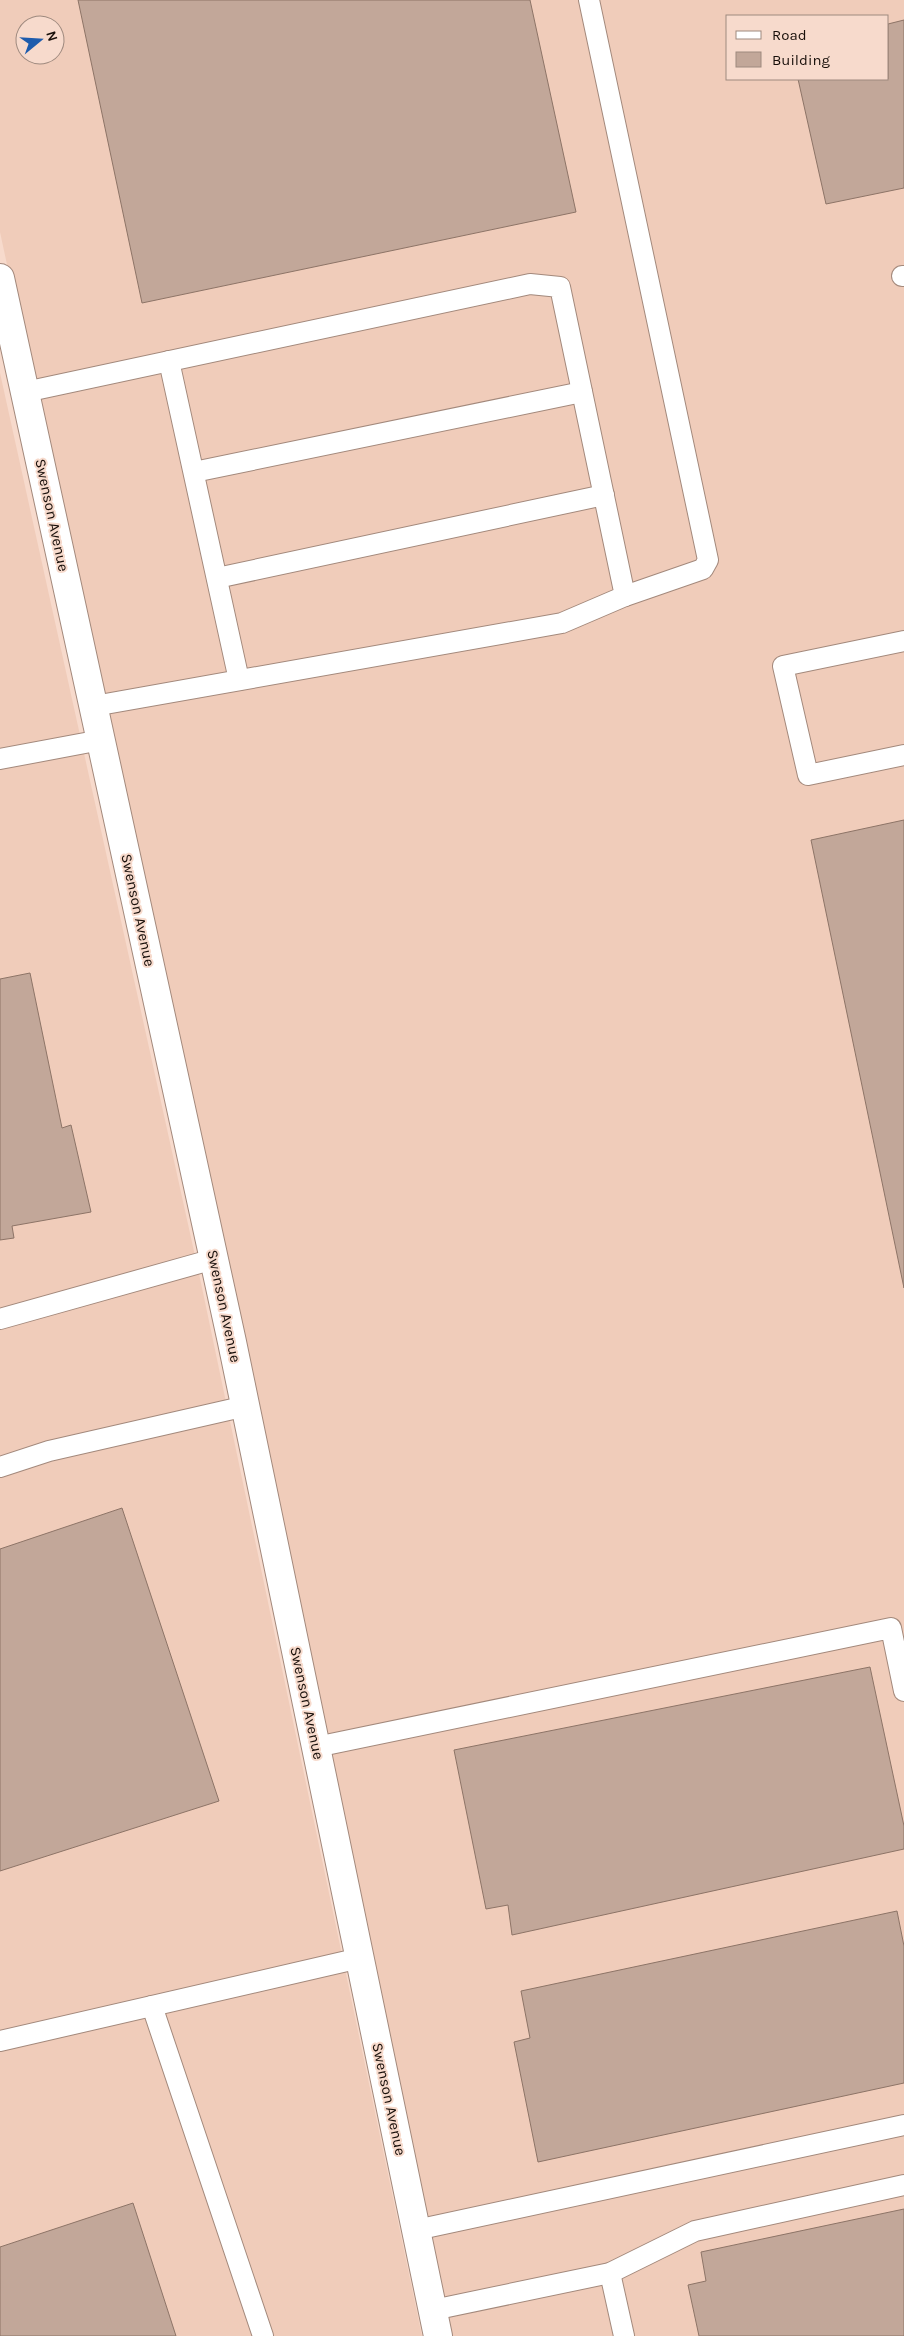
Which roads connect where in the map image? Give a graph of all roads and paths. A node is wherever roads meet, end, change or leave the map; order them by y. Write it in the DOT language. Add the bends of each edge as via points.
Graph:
graph roads {
  1 [pos="589,0"];
  2 [pos="0,278"];
  3 [pos="5,323"];
  4 [pos="169,361"];
  5 [pos="25,392"];
  6 [pos="582,392"];
  7 [pos="194,472"];
  8 [pos="604,495"];
  9 [pos="217,578"];
  10 [pos="625,596"];
  11 [pos="904,642"];
  12 [pos="240,680"];
  13 [pos="94,706"];
  14 [pos="101,740"];
  15 [pos="904,755"];
  16 [pos="0,758"];
  17 [pos="214,1259"];
  18 [pos="0,1319"];
  19 [pos="246,1406"];
  20 [pos="0,1467"];
  21 [pos="904,1691"];
  22 [pos="316,1747"];
  23 [pos="360,1958"];
  24 [pos="152,2006"];
  25 [pos="0,2041"];
  26 [pos="904,2125"];
  27 [pos="904,2185"];
  28 [pos="416,2230"];
  29 [pos="610,2273"];
  30 [pos="433,2310"];
  31 [pos="263,2336"];
  32 [pos="438,2336"];
  33 [pos="624,2336"];
  1 -- 10 [label="lane" via="708,560 703,569"];
  2 -- 3 [label="street, Swenson Avenue"];
  3 -- 5 [label="street, Swenson Avenue"];
  4 -- 5 [label="lane"];
  4 -- 6 [label="lane" via="530,284 560,287"];
  4 -- 7 [label="lane"];
  5 -- 13 [label="street, Swenson Avenue"];
  6 -- 7 [label="lane"];
  6 -- 8 [label="lane"];
  7 -- 9 [label="lane"];
  8 -- 9 [label="lane"];
  8 -- 10 [label="lane"];
  9 -- 12 [label="lane"];
  10 -- 12 [label="lane" via="562,623"];
  11 -- 15 [label="lane" via="783,666 808,775"];
  12 -- 13 [label="lane"];
  13 -- 14 [label="street, Swenson Avenue"];
  14 -- 16 [label="lane"];
  14 -- 17 [label="street, Swenson Avenue"];
  17 -- 18 [label="lane"];
  17 -- 19 [label="street, Swenson Avenue"];
  19 -- 20 [label="lane" via="50,1451"];
  19 -- 22 [label="street, Swenson Avenue"];
  21 -- 22 [label="lane" via="891,1628"];
  22 -- 23 [label="street, Swenson Avenue"];
  23 -- 24 [label="lane"];
  23 -- 28 [label="street, Swenson Avenue"];
  24 -- 25 [label="lane"];
  24 -- 31 [label="lane"];
  26 -- 28 [label="lane"];
  27 -- 29 [label="lane" via="695,2232"];
  28 -- 30 [label="street, Swenson Avenue"];
  29 -- 30 [label="lane"];
  29 -- 33 [label="lane"];
  30 -- 32 [label="street, Swenson Avenue"];
}
